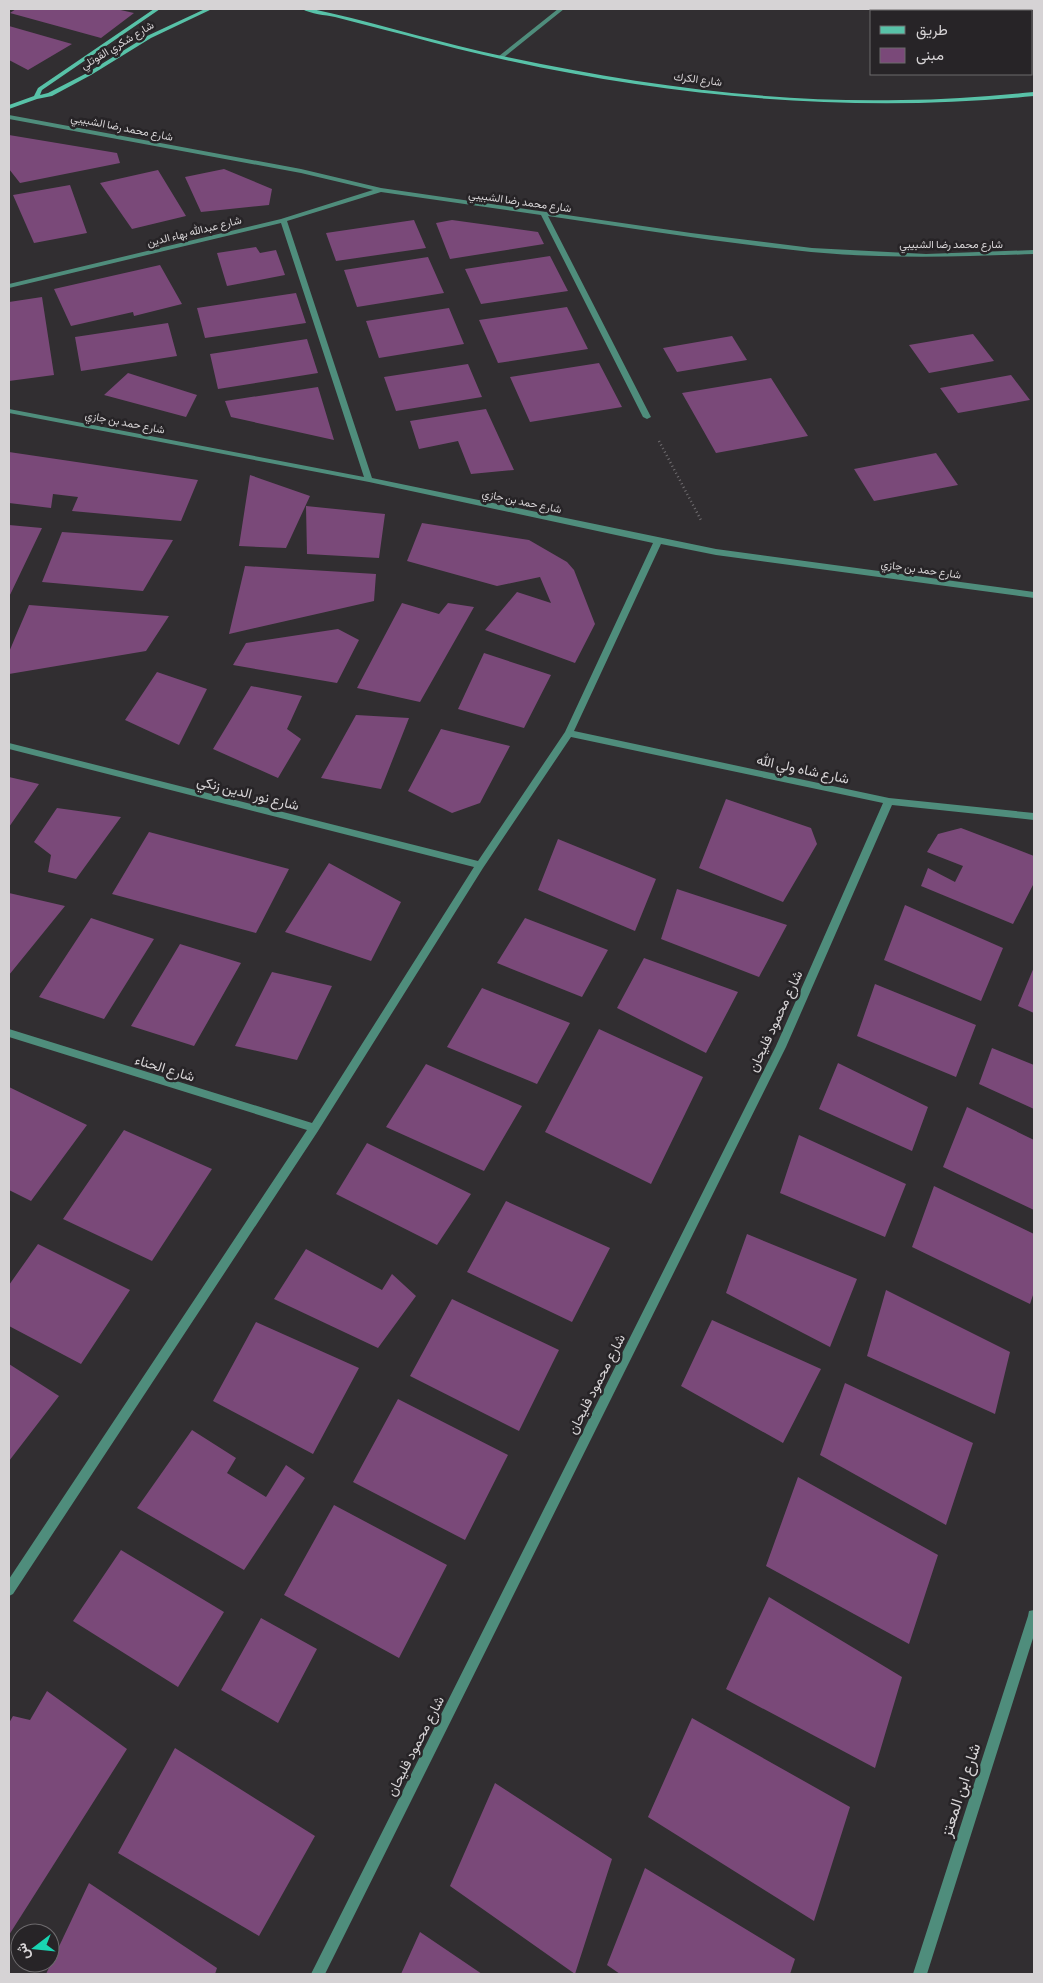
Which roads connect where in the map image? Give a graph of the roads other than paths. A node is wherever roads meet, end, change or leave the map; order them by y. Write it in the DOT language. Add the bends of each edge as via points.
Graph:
graph roads {
  1 [pos="157,9"];
  2 [pos="209,9"];
  3 [pos="305,9"];
  4 [pos="338,9"];
  5 [pos="561,9"];
  6 [pos="367,22"];
  7 [pos="501,58"];
  8 [pos="1034,94"];
  9 [pos="36,97"];
  10 [pos="9,107"];
  11 [pos="9,117"];
  12 [pos="382,190"];
  13 [pos="544,215"];
  14 [pos="283,220"];
  15 [pos="1034,252"];
  16 [pos="9,286"];
  17 [pos="9,411"];
  18 [pos="647,417"];
  19 [pos="368,480"];
  20 [pos="658,542"];
  21 [pos="1034,596"];
  22 [pos="569,733"];
  23 [pos="9,746"];
  24 [pos="889,801"];
  25 [pos="1034,817"];
  26 [pos="480,866"];
  27 [pos="9,1033"];
  28 [pos="314,1128"];
  29 [pos="9,1590"];
  30 [pos="1034,1616"];
  31 [pos="318,1974"];
  32 [pos="920,1974"];
  1 -- 9 [label="street, شارع شكري القوتلي" via="40,89"];
  2 -- 9 [label="street, شارع شكري القوتلي" via="149,37 50,95"];
  3 -- 6 [label="street, شارع الكرك"];
  4 -- 6 [label="street, شارع الكرك"];
  5 -- 7 [label="street"];
  6 -- 7 [label="street, شارع الكرك"];
  7 -- 8 [label="street, شارع الكرك" via="710,92 900,103"];
  9 -- 10 [label="street, شارع شكري القوتلي"];
  11 -- 12 [label="street, شارع محمد رضا الشبيبي" via="301,171"];
  12 -- 13 [label="street, شارع محمد رضا الشبيبي"];
  12 -- 14 [label="street, شارع عبدالله بهاء الدين"];
  13 -- 15 [label="street, شارع محمد رضا الشبيبي" via="812,250 926,256"];
  13 -- 18 [label="street"];
  14 -- 16 [label="street, شارع عبدالله بهاء الدين"];
  14 -- 19 [label="street"];
  17 -- 19 [label="street, شارع حمد بن جازي"];
  19 -- 20 [label="street, شارع حمد بن جازي"];
  20 -- 21 [label="street, شارع حمد بن جازي"];
  20 -- 22 [label="street"];
  22 -- 24 [label="street, شارع شاه ولي الله"];
  22 -- 26 [label="street"];
  23 -- 26 [label="street, شارع نور الدين زنكي"];
  24 -- 25 [label="street, شارع شاه ولي الله"];
  24 -- 31 [label="street, شارع محمود فليحان" via="781,1048"];
  26 -- 28 [label="street"];
  27 -- 28 [label="street, شارع الحناء"];
  28 -- 29 [label="street"];
  30 -- 32 [label="street, شارع ابن المعتز"];
}
